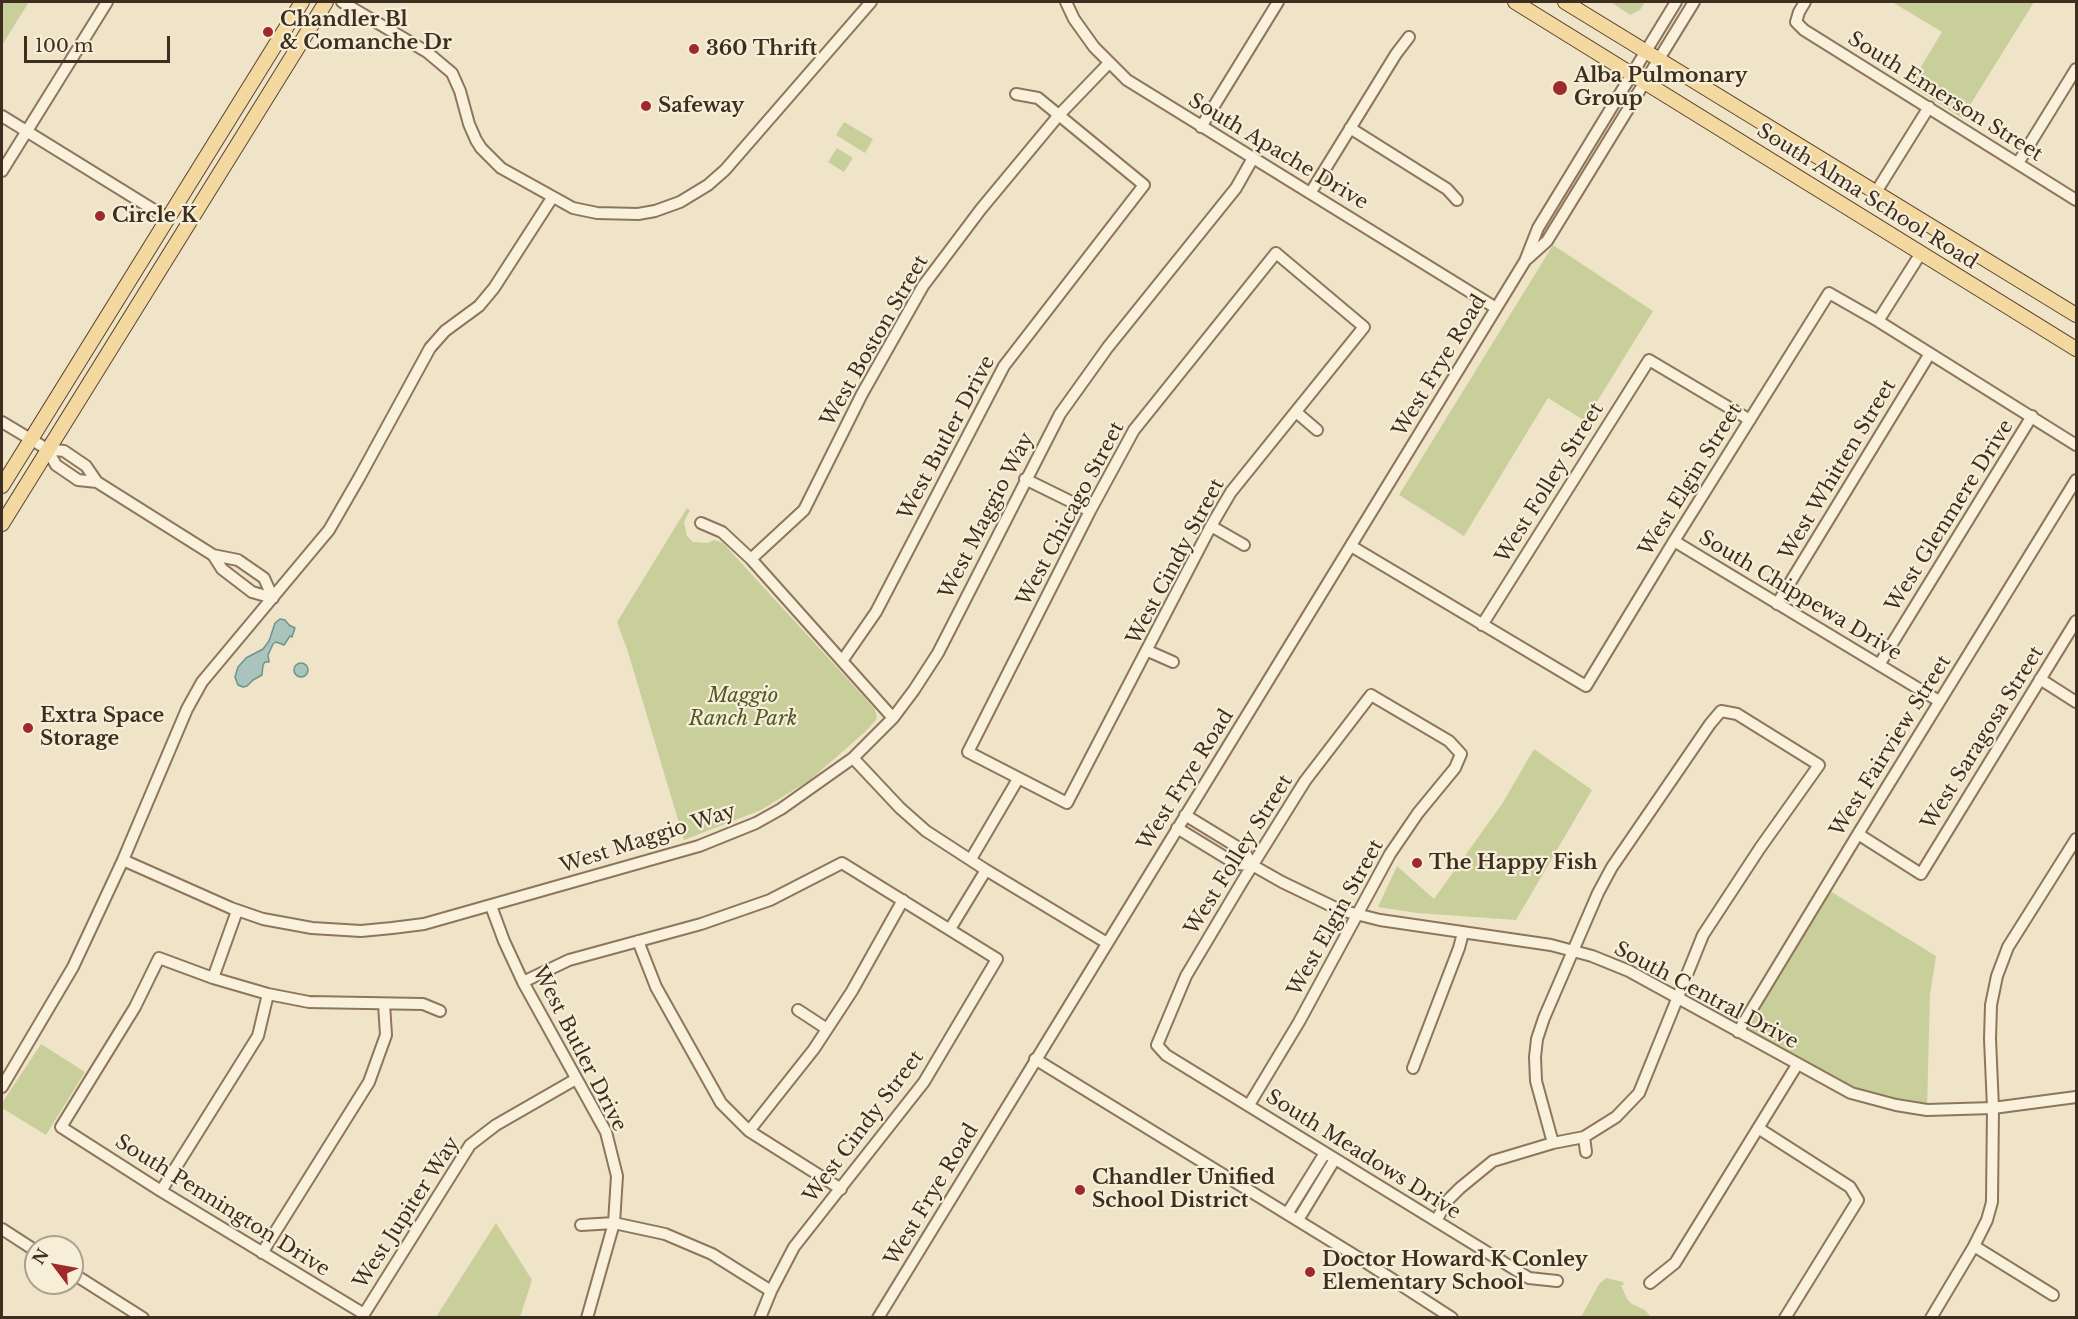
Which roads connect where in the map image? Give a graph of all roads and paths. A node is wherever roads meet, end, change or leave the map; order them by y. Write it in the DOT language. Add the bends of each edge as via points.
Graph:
graph roads {
  1 [pos="107,2"];
  2 [pos="302,2"];
  3 [pos="326,2"];
  4 [pos="342,2"];
  5 [pos="872,2"];
  6 [pos="1066,2"];
  7 [pos="1278,2"];
  8 [pos="1515,2"];
  9 [pos="1565,2"];
  10 [pos="1676,2"];
  11 [pos="1694,2"];
  12 [pos="1805,2"];
  13 [pos="1409,37"];
  14 [pos="1645,51"];
  15 [pos="1659,59"];
  16 [pos="1109,63"];
  17 [pos="2076,69"];
  18 [pos="1631,73"];
  19 [pos="1645,82"];
  20 [pos="1016,94"];
  21 [pos="1929,107"];
  22 [pos="1059,115"];
  23 [pos="2,116"];
  24 [pos="1201,127"];
  25 [pos="1350,128"];
  26 [pos="26,131"];
  27 [pos="1253,158"];
  28 [pos="2018,163"];
  29 [pos="2,171"];
  30 [pos="1311,192"];
  31 [pos="1876,192"];
  32 [pos="552,198"];
  33 [pos="1457,200"];
  34 [pos="2076,200"];
  35 [pos="167,218"];
  36 [pos="1920,253"];
  37 [pos="1525,261"];
  38 [pos="1496,308"];
  39 [pos="2076,315"];
  40 [pos="1878,321"];
  41 [pos="1364,327"];
  42 [pos="2076,349"];
  43 [pos="1929,355"];
  44 [pos="1296,412"];
  45 [pos="2032,416"];
  46 [pos="1750,420"];
  47 [pos="2,422"];
  48 [pos="1317,430"];
  49 [pos="39,444"];
  50 [pos="2076,445"];
  51 [pos="1025,480"];
  52 [pos="2076,480"];
  53 [pos="97,482"];
  54 [pos="2,486"];
  55 [pos="1090,512"];
  56 [pos="701,523"];
  57 [pos="2,524"];
  58 [pos="1211,526"];
  59 [pos="1674,541"];
  60 [pos="1244,545"];
  61 [pos="1351,546"];
  62 [pos="213,555"];
  63 [pos="751,560"];
  64 [pos="273,598"];
  65 [pos="1777,604"];
  66 [pos="2076,621"];
  67 [pos="1482,625"];
  68 [pos="1148,651"];
  69 [pos="842,661"];
  70 [pos="1173,662"];
  71 [pos="1879,665"];
  72 [pos="2040,679"];
  73 [pos="1940,701"];
  74 [pos="2076,702"];
  75 [pos="893,718"];
  76 [pos="1461,754"];
  77 [pos="853,758"];
  78 [pos="1018,779"];
  79 [pos="1185,815"];
  80 [pos="1177,828"];
  81 [pos="1858,834"];
  82 [pos="2076,839"];
  83 [pos="971,859"];
  84 [pos="123,860"];
  85 [pos="1252,865"];
  86 [pos="986,870"];
  87 [pos="903,900"];
  88 [pos="491,906"];
  89 [pos="237,911"];
  90 [pos="1357,914"];
  91 [pos="950,929"];
  92 [pos="1463,933"];
  93 [pos="638,941"];
  94 [pos="1107,943"];
  95 [pos="1574,950"];
  96 [pos="213,978"];
  97 [pos="523,982"];
  98 [pos="268,994"];
  99 [pos="1676,998"];
  100 [pos="384,1004"];
  101 [pos="798,1010"];
  102 [pos="440,1011"];
  103 [pos="827,1029"];
  104 [pos="1738,1032"];
  105 [pos="1157,1045"];
  106 [pos="1035,1059"];
  107 [pos="1797,1065"];
  108 [pos="1413,1068"];
  109 [pos="576,1079"];
  110 [pos="2,1087"];
  111 [pos="2076,1097"];
  112 [pos="1249,1105"];
  113 [pos="1993,1108"];
  114 [pos="1758,1128"];
  115 [pos="749,1131"];
  116 [pos="1584,1137"];
  117 [pos="1553,1143"];
  118 [pos="1586,1152"];
  119 [pos="1325,1153"];
  120 [pos="1335,1160"];
  121 [pos="842,1189"];
  122 [pos="161,1191"];
  123 [pos="1287,1214"];
  124 [pos="1298,1220"];
  125 [pos="1436,1221"];
  126 [pos="614,1223"];
  127 [pos="581,1225"];
  128 [pos="2,1229"];
  129 [pos="24,1243"];
  130 [pos="1974,1246"];
  131 [pos="262,1253"];
  132 [pos="84,1280"];
  133 [pos="1557,1281"];
  134 [pos="1650,1283"];
  135 [pos="771,1291"];
  136 [pos="2053,1295"];
  137 [pos="364,1314"];
  138 [pos="143,1317"];
  139 [pos="587,1317"];
  140 [pos="760,1317"];
  141 [pos="878,1317"];
  142 [pos="1452,1317"];
  143 [pos="1785,1317"];
  144 [pos="1931,1317"];
  1 -- 26 [label="street"];
  2 -- 35 [label="main road"];
  3 -- 49 [label="main road"];
  4 -- 32 [label="street" via="427,52 452,73 481,148 501,168"];
  5 -- 32 [label="street" via="725,170 694,194 638,214 597,213"];
  6 -- 16 [label="street, South Apache Drive"];
  7 -- 24 [label="street"];
  8 -- 18 [label="main road, South Alma School Road"];
  9 -- 14 [label="main road, South Alma School Road"];
  10 -- 14 [label="street, West Frye Road"];
  11 -- 15 [label="street, West Frye Road"];
  12 -- 21 [label="street, South Emerson Street" via="1796,22 1804,30"];
  13 -- 25 [label="street"];
  14 -- 15 [label="main road, South Alma School Road"];
  14 -- 18 [label="street, West Frye Road"];
  15 -- 19 [label="street, West Frye Road"];
  15 -- 31 [label="main road, South Alma School Road"];
  16 -- 22 [label="street, West Boston Street"];
  16 -- 24 [label="street, South Apache Drive" via="1127,80"];
  17 -- 28 [label="street"];
  18 -- 19 [label="main road, South Alma School Road"];
  18 -- 37 [label="street, West Frye Road" via="1538,228"];
  19 -- 36 [label="main road, South Alma School Road"];
  19 -- 37 [label="street, West Frye Road" via="1547,241"];
  20 -- 22 [label="street" via="1038,98"];
  21 -- 28 [label="street, South Emerson Street"];
  21 -- 31 [label="street"];
  22 -- 63 [label="street, West Boston Street" via="923,286 862,394 804,510"];
  22 -- 69 [label="street, West Butler Drive" via="1144,185 1004,366 876,612"];
  23 -- 26 [label="street"];
  24 -- 27 [label="street, South Apache Drive"];
  25 -- 30 [label="street"];
  25 -- 33 [label="street" via="1447,189"];
  26 -- 29 [label="street"];
  26 -- 35 [label="street"];
  27 -- 30 [label="street, South Apache Drive"];
  27 -- 51 [label="street, West Maggio Way" via="1236,188 1081,382"];
  28 -- 34 [label="street, South Emerson Street"];
  30 -- 38 [label="street, South Apache Drive"];
  31 -- 39 [label="main road, South Alma School Road"];
  32 -- 64 [label="street" via="494,288 430,348 335,521"];
  35 -- 49 [label="main road"];
  36 -- 40 [label="street"];
  36 -- 42 [label="main road, South Alma School Road"];
  37 -- 38 [label="street, West Frye Road"];
  38 -- 61 [label="street, West Frye Road"];
  40 -- 43 [label="street"];
  40 -- 46 [label="street, West Elgin Street" via="1829,293"];
  41 -- 44 [label="street, West Cindy Street"];
  41 -- 55 [label="street, West Chicago Street" via="1276,253 1134,430"];
  43 -- 45 [label="street"];
  43 -- 65 [label="street, West Whitten Street"];
  44 -- 48 [label="street"];
  44 -- 58 [label="street, West Cindy Street" via="1231,492"];
  45 -- 50 [label="street"];
  45 -- 71 [label="street, West Glenmere Drive"];
  46 -- 59 [label="street, West Elgin Street"];
  46 -- 67 [label="street, West Folley Street" via="1649,360"];
  47 -- 49 [label="street"];
  49 -- 53 [label="street" via="64,451 86,466"];
  49 -- 53 [label="street" via="56,465 78,480"];
  49 -- 54 [label="main road"];
  49 -- 57 [label="main road"];
  51 -- 55 [label="street"];
  51 -- 75 [label="street, West Maggio Way" via="938,653"];
  52 -- 73 [label="street, West Fairview Street"];
  53 -- 62 [label="street"];
  55 -- 78 [label="street, West Chicago Street" via="968,752"];
  56 -- 63 [label="street" via="722,532"];
  58 -- 60 [label="street"];
  58 -- 68 [label="street, West Cindy Street"];
  59 -- 65 [label="street, South Chippewa Drive"];
  59 -- 67 [label="street, West Elgin Street" via="1586,686"];
  61 -- 67 [label="street"];
  61 -- 79 [label="street, West Frye Road"];
  62 -- 64 [label="street" via="222,569 252,592"];
  62 -- 64 [label="street" via="238,560 264,578"];
  63 -- 69 [label="street"];
  64 -- 84 [label="street" via="194,695"];
  65 -- 71 [label="street, South Chippewa Drive"];
  66 -- 72 [label="street, West Saragosa Street"];
  68 -- 70 [label="street"];
  68 -- 78 [label="street, West Cindy Street" via="1068,803"];
  69 -- 75 [label="street"];
  71 -- 73 [label="street, South Chippewa Drive"];
  72 -- 74 [label="street"];
  72 -- 81 [label="street, West Saragosa Street" via="1921,874"];
  73 -- 81 [label="street, West Fairview Street"];
  75 -- 77 [label="street, West Maggio Way"];
  76 -- 85 [label="street, West Folley Street" via="1449,741 1371,695 1305,781"];
  76 -- 90 [label="street, West Elgin Street" via="1455,768 1390,854"];
  77 -- 83 [label="street" via="926,831"];
  77 -- 88 [label="street, West Maggio Way" via="781,809 746,827 699,846"];
  78 -- 83 [label="street"];
  79 -- 80 [label="street, West Frye Road"];
  79 -- 85 [label="street, South Central Drive" via="1244,851"];
  80 -- 85 [label="street, South Central Drive" via="1236,864"];
  80 -- 94 [label="street, West Frye Road"];
  81 -- 104 [label="street, West Fairview Street"];
  82 -- 113 [label="street" via="2008,947 1997,976 1991,1005"];
  83 -- 86 [label="street"];
  84 -- 89 [label="street, West Maggio Way"];
  84 -- 110 [label="street" via="73,967"];
  85 -- 90 [label="street, South Central Drive" via="1314,898"];
  85 -- 105 [label="street, West Folley Street" via="1186,976"];
  86 -- 91 [label="street"];
  86 -- 94 [label="street"];
  87 -- 91 [label="street"];
  87 -- 93 [label="street" via="842,863 770,900"];
  87 -- 103 [label="street"];
  88 -- 89 [label="street, West Maggio Way" via="424,924 361,931 312,928"];
  88 -- 97 [label="street, West Butler Drive"];
  89 -- 96 [label="street"];
  90 -- 92 [label="street, South Central Drive"];
  90 -- 112 [label="street, West Elgin Street" via="1299,1023"];
  91 -- 121 [label="street, West Cindy Street" via="997,959 924,1082"];
  92 -- 95 [label="street, South Central Drive"];
  92 -- 108 [label="street"];
  93 -- 97 [label="street" via="569,960"];
  93 -- 115 [label="street" via="656,987 721,1103"];
  94 -- 106 [label="street, West Frye Road"];
  95 -- 99 [label="street, South Central Drive" via="1629,971"];
  95 -- 99 [label="street" via="1612,867 1710,724 1721,711 1737,714 1819,765 1703,935"];
  95 -- 117 [label="street" via="1544,1018 1535,1057 1536,1081"];
  96 -- 98 [label="street"];
  96 -- 122 [label="street, South Pennington Drive" via="159,958 135,1007 61,1127"];
  97 -- 109 [label="street, West Butler Drive"];
  98 -- 100 [label="street" via="309,1002"];
  98 -- 122 [label="street" via="258,1036"];
  99 -- 104 [label="street, South Central Drive"];
  99 -- 116 [label="street" via="1639,1093 1616,1117"];
  100 -- 102 [label="street" via="423,1004"];
  100 -- 131 [label="street" via="386,1035 369,1082"];
  101 -- 103 [label="street"];
  103 -- 115 [label="street"];
  104 -- 107 [label="street, South Central Drive"];
  105 -- 112 [label="street, South Meadows Drive" via="1166,1055"];
  106 -- 123 [label="street"];
  106 -- 141 [label="street, West Frye Road"];
  107 -- 113 [label="street, South Central Drive" via="1851,1093 1896,1105 1927,1110"];
  107 -- 114 [label="street"];
  109 -- 126 [label="street, West Butler Drive" via="606,1132 617,1176"];
  109 -- 137 [label="street, West Jupiter Way" via="496,1125 470,1145"];
  111 -- 113 [label="street, South Central Drive"];
  112 -- 119 [label="street, South Meadows Drive"];
  113 -- 130 [label="street" via="1992,1202"];
  114 -- 134 [label="street" via="1675,1263"];
  114 -- 143 [label="street" via="1850,1187 1858,1200"];
  115 -- 121 [label="street"];
  116 -- 117 [label="street"];
  116 -- 118 [label="street"];
  117 -- 125 [label="street" via="1493,1161 1460,1188"];
  119 -- 120 [label="street, South Meadows Drive"];
  119 -- 123 [label="street"];
  120 -- 124 [label="street"];
  120 -- 125 [label="street, South Meadows Drive"];
  121 -- 135 [label="street, West Cindy Street" via="794,1247"];
  122 -- 131 [label="street, South Pennington Drive"];
  123 -- 124 [label="street"];
  124 -- 142 [label="street"];
  125 -- 133 [label="street, South Meadows Drive" via="1529,1278"];
  126 -- 127 [label="street"];
  126 -- 135 [label="street" via="665,1234 712,1254"];
  126 -- 139 [label="street, West Butler Drive"];
  128 -- 129 [label="street"];
  130 -- 136 [label="street"];
  130 -- 144 [label="street"];
  131 -- 137 [label="street, South Pennington Drive"];
  132 -- 138 [label="street"];
  135 -- 140 [label="street, West Cindy Street"];
}
